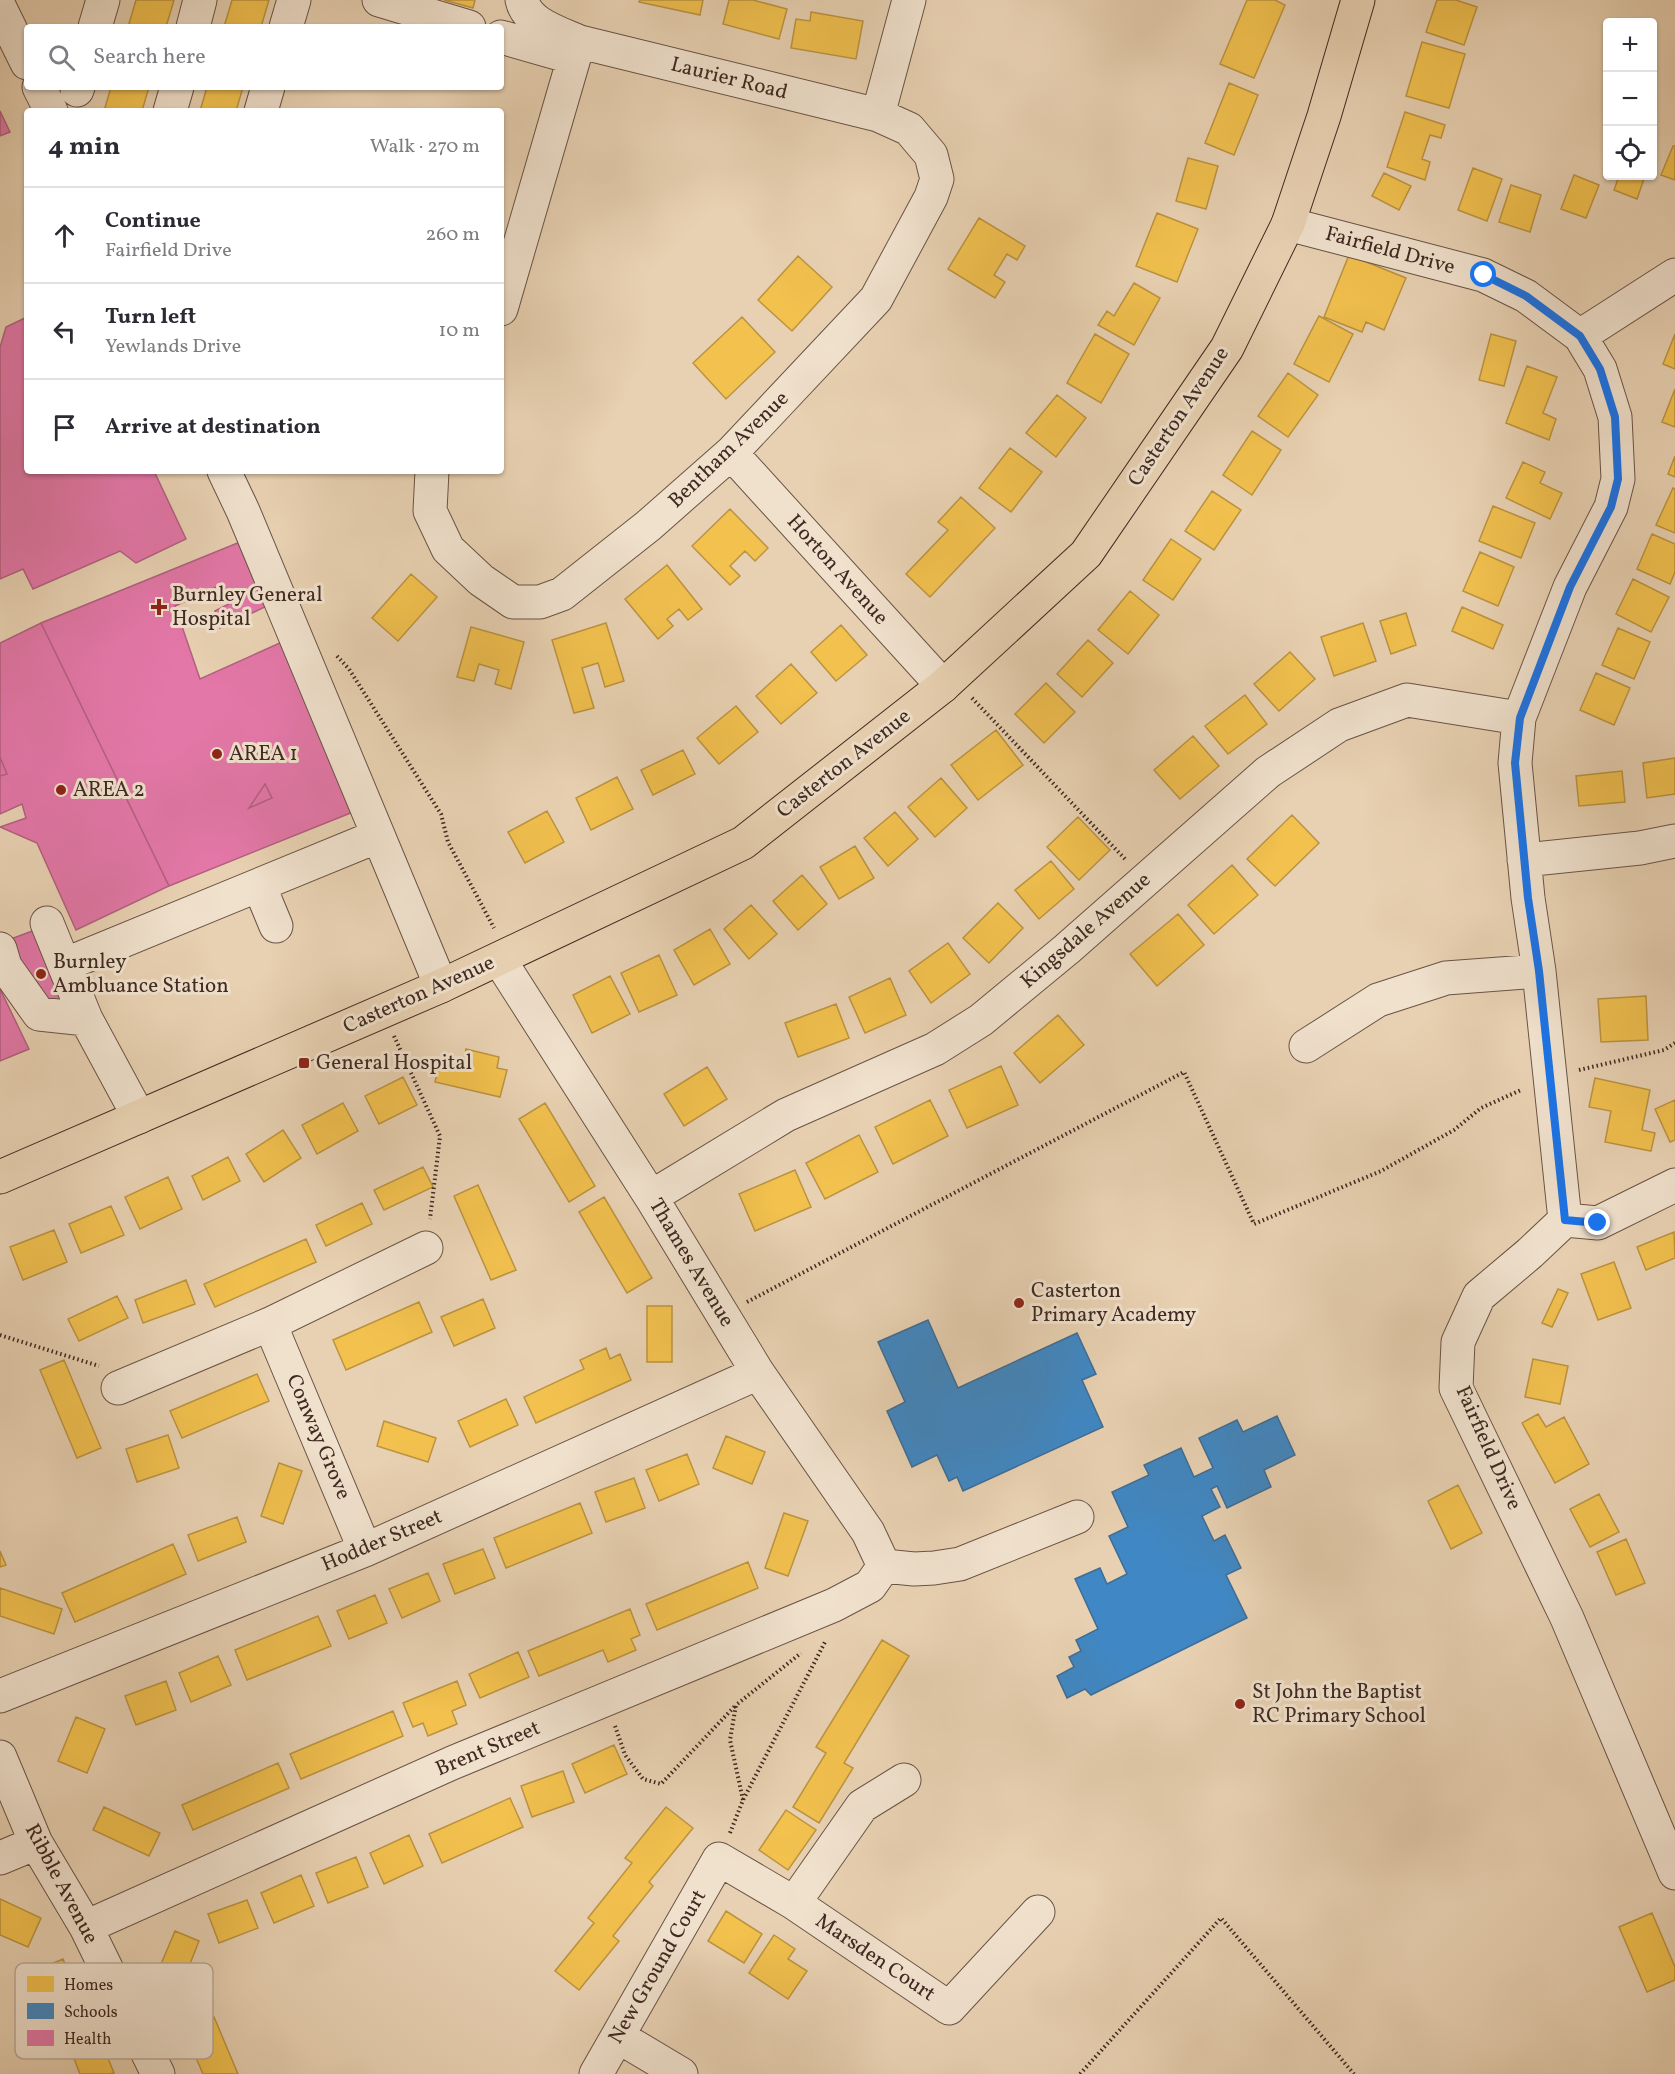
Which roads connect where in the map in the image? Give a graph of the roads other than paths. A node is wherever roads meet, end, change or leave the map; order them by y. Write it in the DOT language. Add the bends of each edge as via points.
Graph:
graph roads {
  1 [pos="103,0"];
  2 [pos="201,0"];
  3 [pos="294,0"];
  4 [pos="379,0"];
  5 [pos="522,0"];
  6 [pos="909,0"];
  7 [pos="1358,0"];
  8 [pos="0,8"];
  9 [pos="96,24"];
  10 [pos="194,24"];
  11 [pos="287,24"];
  12 [pos="459,24"];
  13 [pos="504,38"];
  14 [pos="577,50"];
  15 [pos="24,57"];
  16 [pos="40,90"];
  17 [pos="176,90"];
  18 [pos="267,90"];
  19 [pos="50,108"];
  20 [pos="171,108"];
  21 [pos="262,108"];
  22 [pos="878,115"];
  23 [pos="1288,224"];
  24 [pos="1675,275"];
  25 [pos="504,299"];
  26 [pos="1580,336"];
  27 [pos="731,453"];
  28 [pos="225,474"];
  29 [pos="432,474"];
  30 [pos="948,682"];
  31 [pos="1520,718"];
  32 [pos="378,836"];
  33 [pos="1675,841"];
  34 [pos="1524,860"];
  35 [pos="259,885"];
  36 [pos="47,923"];
  37 [pos="276,926"];
  38 [pos="0,949"];
  39 [pos="504,957"];
  40 [pos="64,965"];
  41 [pos="1539,971"];
  42 [pos="441,986"];
  43 [pos="86,1019"];
  44 [pos="1306,1046"];
  45 [pos="139,1117"];
  46 [pos="0,1177"];
  47 [pos="1675,1185"];
  48 [pos="651,1197"];
  49 [pos="1565,1220"];
  50 [pos="426,1248"];
  51 [pos="270,1324"];
  52 [pos="758,1373"];
  53 [pos="109,1377"];
  54 [pos="1077,1517"];
  55 [pos="365,1550"];
  56 [pos="884,1566"];
  57 [pos="0,1696"];
  58 [pos="0,1757"];
  59 [pos="904,1780"];
  60 [pos="1668,1838"];
  61 [pos="36,1843"];
  62 [pos="0,1858"];
  63 [pos="719,1859"];
  64 [pos="1675,1873"];
  65 [pos="794,1904"];
  66 [pos="1038,1912"];
  67 [pos="86,1927"];
  68 [pos="104,1963"];
  69 [pos="619,2037"];
  70 [pos="151,2059"];
  71 [pos="158,2074"];
  72 [pos="596,2074"];
  73 [pos="681,2074"];
  1 -- 9 [label="street"];
  2 -- 10 [label="street"];
  3 -- 11 [label="street"];
  4 -- 12 [label="street"];
  5 -- 14 [label="street" via="524,9"];
  6 -- 22 [label="street"];
  7 -- 23 [label="highway, Casterton Avenue"];
  8 -- 15 [label="street"];
  13 -- 14 [label="street, Laurier Road"];
  14 -- 22 [label="street, Laurier Road"];
  14 -- 25 [label="street"];
  16 -- 19 [label="street"];
  17 -- 20 [label="street"];
  18 -- 21 [label="street"];
  22 -- 27 [label="street, Bentham Avenue" via="909,129 931,155 937,179 931,197 876,299"];
  23 -- 26 [label="street, Fairfield Drive" via="1484,275 1526,296"];
  23 -- 30 [label="highway, Casterton Avenue" via="1227,348 1086,555"];
  24 -- 26 [label="street"];
  26 -- 31 [label="street, Fairfield Drive" via="1600,369 1615,417 1618,479 1611,507 1570,587"];
  27 -- 29 [label="street, Bentham Avenue" via="562,594 540,602 513,602 447,549 430,511"];
  27 -- 30 [label="street, Horton Avenue"];
  28 -- 32 [label="street"];
  30 -- 39 [label="highway, Casterton Avenue" via="743,843"];
  31 -- 34 [label="street, Fairfield Drive" via="1515,763"];
  31 -- 48 [label="street, Kingsdale Avenue" via="1407,700 1339,725 1268,772 981,1020 935,1049 786,1115"];
  32 -- 35 [label="street"];
  32 -- 42 [label="street"];
  33 -- 34 [label="street"];
  34 -- 41 [label="street, Fairfield Drive"];
  35 -- 37 [label="street"];
  35 -- 40 [label="street"];
  36 -- 40 [label="street"];
  38 -- 43 [label="street" via="5,966 39,1014"];
  39 -- 42 [label="highway, Casterton Avenue"];
  39 -- 48 [label="street, Thames Avenue"];
  40 -- 43 [label="street"];
  41 -- 44 [label="street" via="1446,978 1378,1000"];
  41 -- 49 [label="street, Fairfield Drive"];
  42 -- 45 [label="highway, Casterton Avenue"];
  43 -- 45 [label="street"];
  45 -- 46 [label="highway, Casterton Avenue"];
  47 -- 49 [label="street" via="1598,1223"];
  48 -- 52 [label="street, Thames Avenue"];
  49 -- 60 [label="street, Fairfield Drive" via="1479,1296 1458,1342 1456,1388"];
  50 -- 51 [label="street"];
  51 -- 53 [label="street"];
  51 -- 55 [label="street, Conway Grove"];
  52 -- 55 [label="street, Hodder Street"];
  52 -- 56 [label="street, Thames Avenue" via="868,1532"];
  54 -- 56 [label="street" via="960,1564 934,1568"];
  55 -- 57 [label="street, Hodder Street"];
  56 -- 67 [label="street, Brent Street" via="870,1586 834,1605 452,1764"];
  58 -- 61 [label="street, Ribble Avenue"];
  59 -- 65 [label="street" via="862,1806"];
  60 -- 64 [label="street, Fairfield Drive"];
  61 -- 62 [label="street"];
  61 -- 67 [label="street, Ribble Avenue"];
  63 -- 65 [label="street, Marsden Court"];
  63 -- 69 [label="street, New Ground Court"];
  65 -- 66 [label="street, Marsden Court" via="949,2008"];
  67 -- 68 [label="street, Ribble Avenue"];
  69 -- 72 [label="street, New Ground Court"];
  69 -- 73 [label="street"];
  70 -- 71 [label="street, Ribble Avenue"];
}
